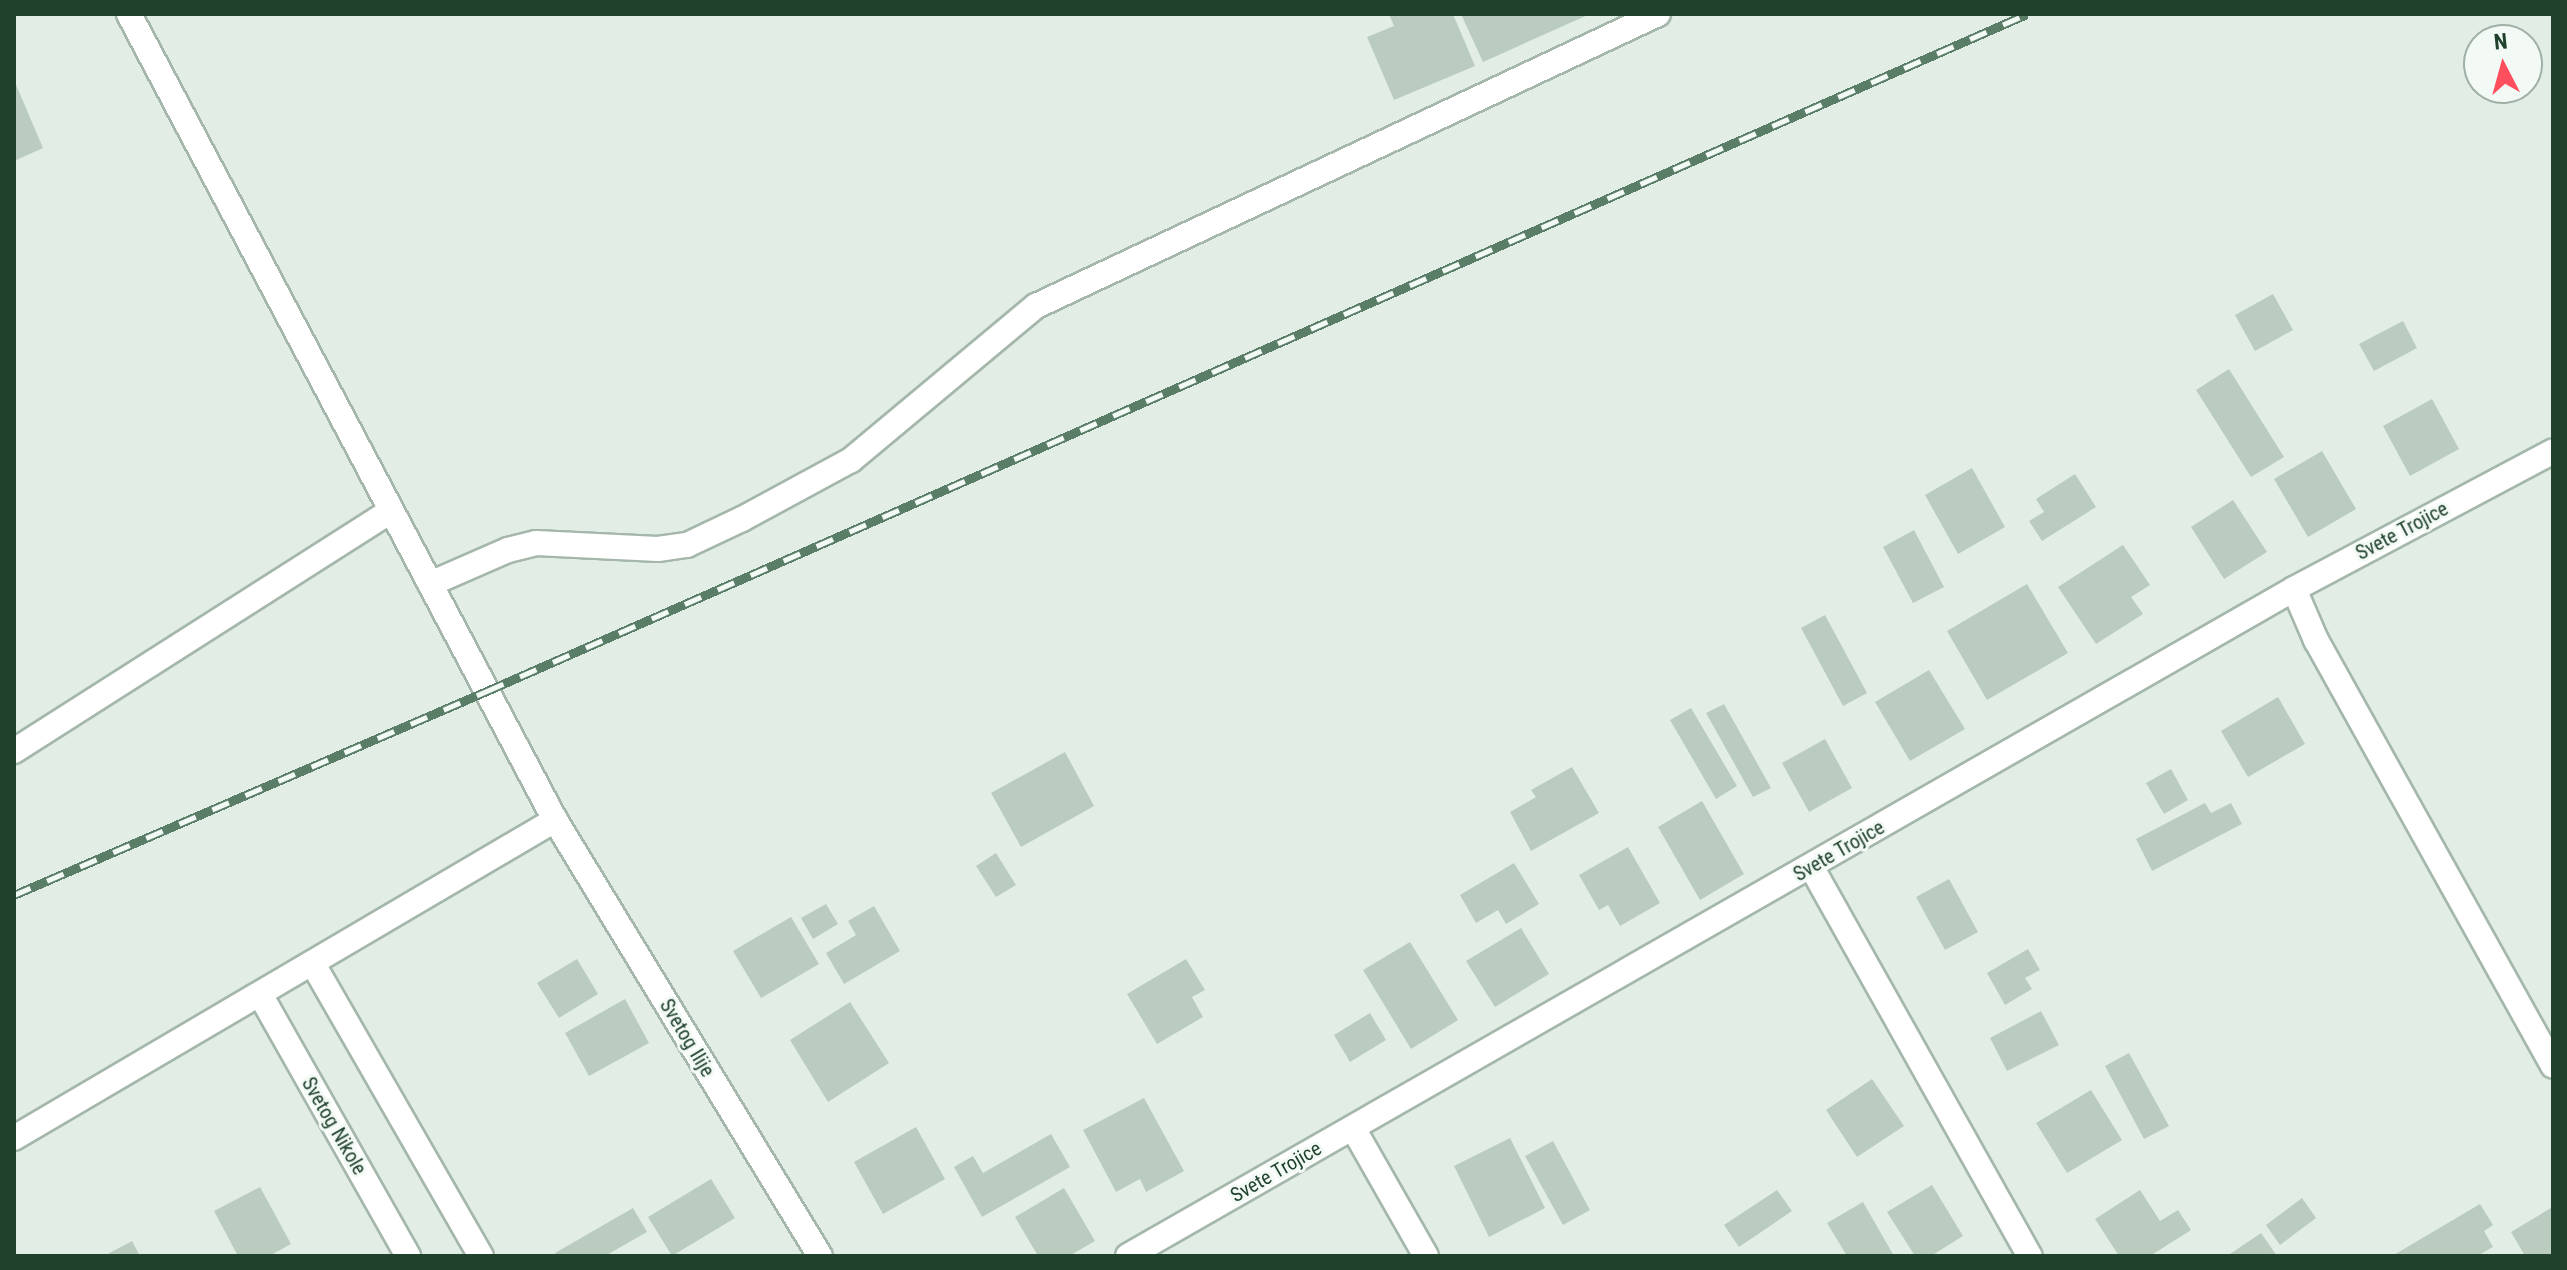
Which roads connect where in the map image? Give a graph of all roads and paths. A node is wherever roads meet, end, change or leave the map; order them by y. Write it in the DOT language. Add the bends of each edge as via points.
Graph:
graph roads {
  1 [pos="129,14"];
  2 [pos="1658,14"];
  3 [pos="2553,451"];
  4 [pos="391,511"];
  5 [pos="430,584"];
  6 [pos="2294,589"];
  7 [pos="14,751"];
  8 [pos="555,820"];
  9 [pos="1812,868"];
  10 [pos="313,964"];
  11 [pos="261,996"];
  12 [pos="2553,1065"];
  13 [pos="1353,1128"];
  14 [pos="14,1138"];
  15 [pos="408,1256"];
  16 [pos="481,1256"];
  17 [pos="820,1256"];
  18 [pos="1128,1256"];
  19 [pos="1426,1256"];
  20 [pos="2030,1256"];
  1 -- 4 [label="street, Svetog Ilije"];
  2 -- 5 [label="street" via="1036,306 851,460 687,545 658,549 536,543"];
  3 -- 6 [label="street, Svete Trojice"];
  4 -- 5 [label="street, Svetog Ilije"];
  4 -- 7 [label="street"];
  5 -- 8 [label="street, Svetog Ilije"];
  6 -- 9 [label="street, Svete Trojice"];
  6 -- 12 [label="street" via="2316,640"];
  8 -- 10 [label="street"];
  8 -- 17 [label="street, Svetog Ilije"];
  9 -- 13 [label="street, Svete Trojice"];
  9 -- 20 [label="street"];
  10 -- 11 [label="street"];
  10 -- 16 [label="street"];
  11 -- 14 [label="street"];
  11 -- 15 [label="street, Svetog Nikole"];
  13 -- 18 [label="street, Svete Trojice"];
  13 -- 19 [label="street"];
}
